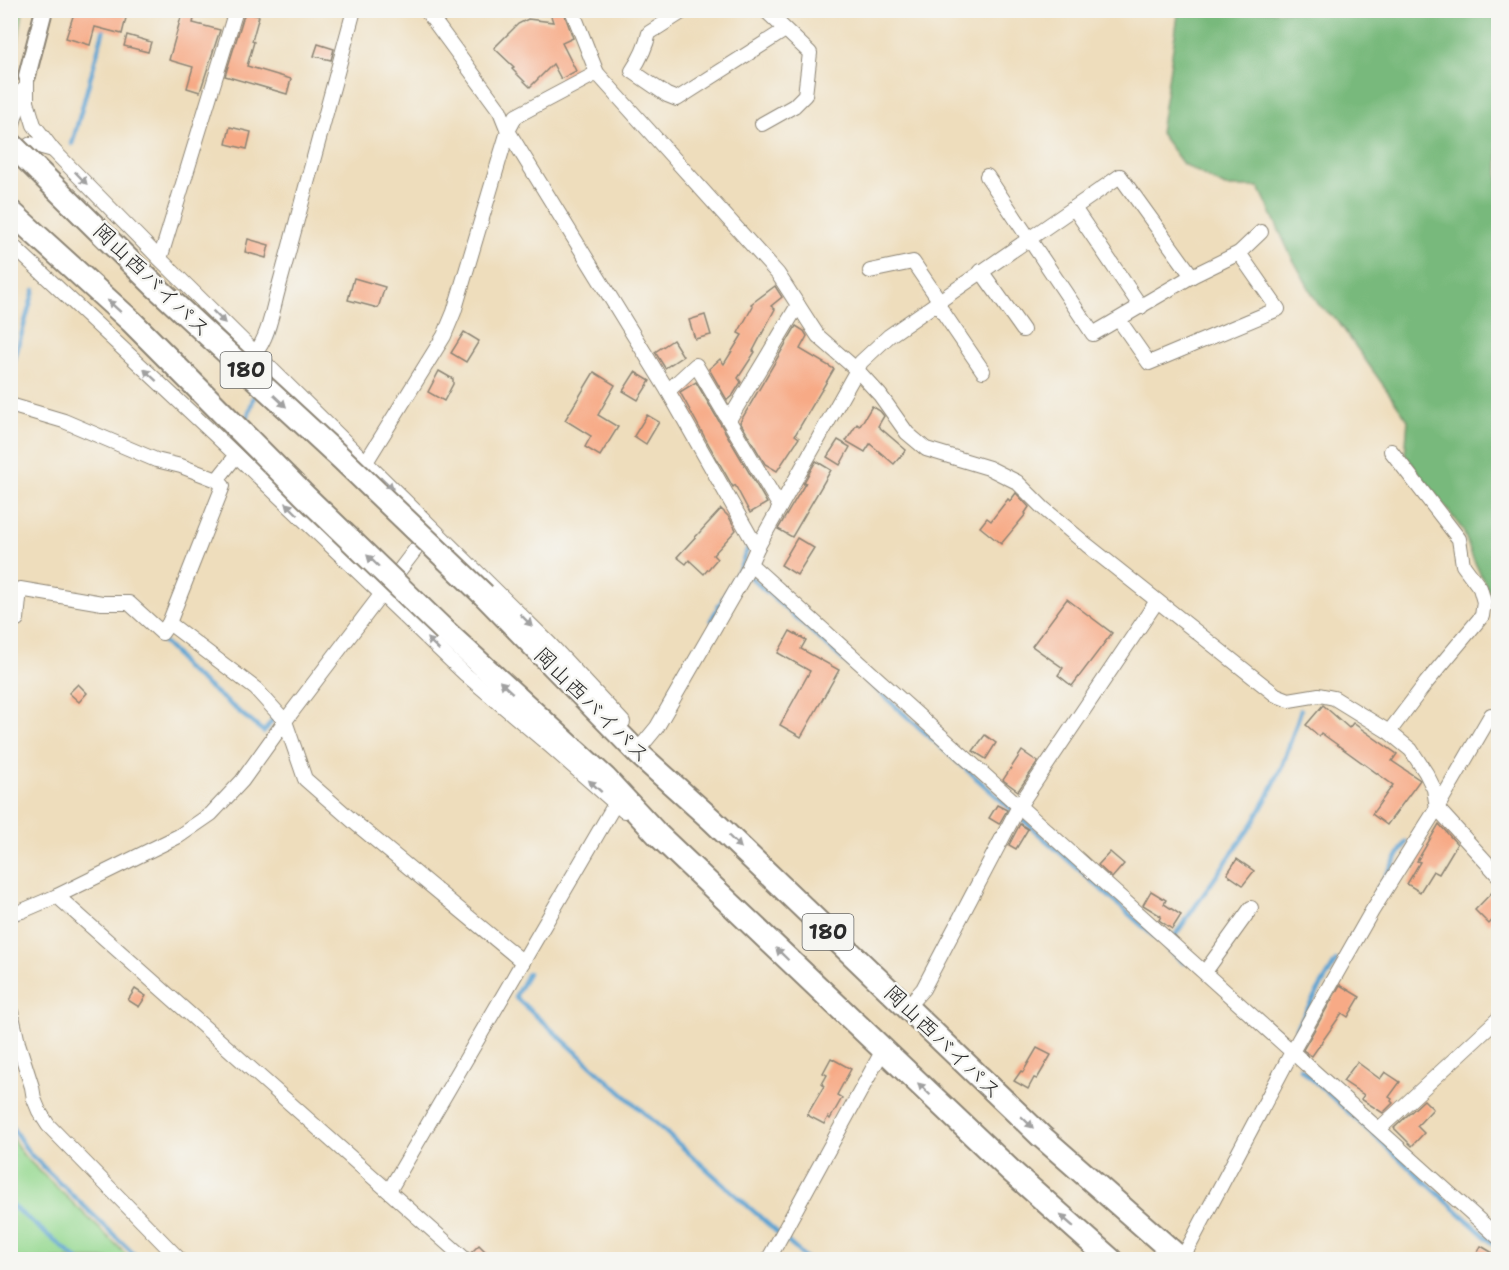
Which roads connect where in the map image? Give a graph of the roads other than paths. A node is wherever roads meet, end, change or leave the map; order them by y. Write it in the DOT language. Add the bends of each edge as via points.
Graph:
graph roads {
  1 [pos="44,10"];
  2 [pos="236,10"];
  3 [pos="354,10"];
  4 [pos="426,10"];
  5 [pos="572,10"];
  6 [pos="685,10"];
  7 [pos="765,10"];
  8 [pos="785,30"];
  9 [pos="597,73"];
  10 [pos="27,76"];
  11 [pos="762,124"];
  12 [pos="508,131"];
  13 [pos="10,134"];
  14 [pos="10,143"];
  15 [pos="53,150"];
  16 [pos="10,157"];
  17 [pos="987,176"];
  18 [pos="1074,208"];
  19 [pos="10,211"];
  20 [pos="1261,232"];
  21 [pos="1029,238"];
  22 [pos="10,243"];
  23 [pos="1239,253"];
  24 [pos="160,259"];
  25 [pos="870,271"];
  26 [pos="981,271"];
  27 [pos="1192,276"];
  28 [pos="938,301"];
  29 [pos="798,305"];
  30 [pos="1141,307"];
  31 [pos="1119,320"];
  32 [pos="1023,330"];
  33 [pos="255,352"];
  34 [pos="856,370"];
  35 [pos="983,371"];
  36 [pos="670,389"];
  37 [pos="10,405"];
  38 [pos="729,420"];
  39 [pos="1391,451"];
  40 [pos="236,456"];
  41 [pos="366,462"];
  42 [pos="217,480"];
  43 [pos="780,507"];
  44 [pos="432,527"];
  45 [pos="757,548"];
  46 [pos="747,570"];
  47 [pos="381,594"];
  48 [pos="1157,601"];
  49 [pos="10,619"];
  50 [pos="169,623"];
  51 [pos="1498,720"];
  52 [pos="285,721"];
  53 [pos="1389,732"];
  54 [pos="644,744"];
  55 [pos="615,804"];
  56 [pos="1437,808"];
  57 [pos="1017,811"];
  58 [pos="712,820"];
  59 [pos="657,835"];
  60 [pos="1498,875"];
  61 [pos="57,896"];
  62 [pos="1251,908"];
  63 [pos="10,914"];
  64 [pos="523,962"];
  65 [pos="1204,972"];
  66 [pos="10,1007"];
  67 [pos="907,1007"];
  68 [pos="1498,1019"];
  69 [pos="883,1050"];
  70 [pos="1293,1050"];
  71 [pos="1379,1129"];
  72 [pos="389,1191"];
  73 [pos="1498,1237"];
  74 [pos="1181,1259"];
  75 [pos="180,1260"];
  76 [pos="466,1260"];
  77 [pos="768,1260"];
  78 [pos="1111,1260"];
  1 -- 10 [label="street"];
  2 -- 24 [label="street"];
  3 -- 33 [label="street" via="275,301 261,346"];
  4 -- 12 [label="street" via="500,111"];
  5 -- 9 [label="street"];
  6 -- 8 [label="street" via="649,33 632,71 677,99"];
  7 -- 8 [label="street"];
  8 -- 11 [label="street" via="810,53 805,95"];
  9 -- 12 [label="street" via="516,116"];
  9 -- 29 [label="street" via="778,274"];
  10 -- 13 [label="street"];
  10 -- 15 [label="street" via="27,102 34,125"];
  12 -- 36 [label="street"];
  12 -- 41 [label="street" via="444,336"];
  14 -- 58 [label="highway, 岡山西バイパス / 180, one-way, bridge" via="155,286 484,594 639,754"];
  15 -- 16 [label="street" via="32,144"];
  15 -- 24 [label="street, one-way"];
  17 -- 21 [label="street"];
  18 -- 21 [label="street"];
  18 -- 27 [label="street" via="1120,176"];
  18 -- 30 [label="street"];
  59 -- 19 [label="highway, 岡山西バイパス / 180, one-way, bridge" via="604,778 445,631 131,321"];
  20 -- 23 [label="street"];
  21 -- 26 [label="street"];
  21 -- 31 [label="street" via="1093,334"];
  40 -- 22 [label="street, one-way"];
  23 -- 27 [label="street"];
  23 -- 31 [label="street" via="1278,309 1149,363"];
  24 -- 33 [label="street, one-way"];
  25 -- 28 [label="street" via="913,262"];
  26 -- 28 [label="street"];
  26 -- 32 [label="street"];
  27 -- 30 [label="street"];
  28 -- 34 [label="street" via="889,336"];
  28 -- 35 [label="street"];
  29 -- 34 [label="street" via="818,336"];
  29 -- 38 [label="street"];
  30 -- 31 [label="street"];
  33 -- 41 [label="street"];
  34 -- 43 [label="street"];
  34 -- 48 [label="street" via="880,395 907,434 926,449 989,468 1017,482 1069,531"];
  36 -- 38 [label="street" via="696,365"];
  36 -- 45 [label="street"];
  37 -- 42 [label="street" via="64,421 156,460"];
  38 -- 43 [label="street"];
  39 -- 53 [label="street" via="1459,539 1463,565 1480,588 1484,602 1482,616"];
  40 -- 42 [label="street"];
  47 -- 40 [label="street, one-way"];
  41 -- 44 [label="street, one-way"];
  42 -- 50 [label="street" via="223,486"];
  43 -- 45 [label="street"];
  44 -- 47 [label="street"];
  44 -- 54 [label="street, one-way"];
  45 -- 46 [label="street"];
  46 -- 54 [label="street"];
  46 -- 57 [label="street"];
  47 -- 52 [label="street"];
  55 -- 47 [label="street, one-way" via="465,674"];
  48 -- 53 [label="street" via="1276,696 1289,700 1319,695 1334,698"];
  48 -- 57 [label="street"];
  49 -- 50 [label="street" via="17,619 20,589 102,603 129,603 162,633"];
  50 -- 52 [label="street" via="256,689"];
  51 -- 56 [label="street" via="1491,715"];
  52 -- 61 [label="street" via="242,781 211,814 178,836"];
  52 -- 64 [label="street" via="305,779"];
  53 -- 56 [label="street" via="1411,750 1426,773"];
  54 -- 58 [label="street"];
  55 -- 59 [label="street"];
  55 -- 64 [label="street"];
  56 -- 60 [label="street"];
  56 -- 70 [label="street" via="1372,911"];
  57 -- 65 [label="street"];
  57 -- 67 [label="street" via="923,989"];
  58 -- 67 [label="highway, 岡山西バイパス / 180, one-way"];
  69 -- 59 [label="highway, 岡山西バイパス / 180, one-way"];
  61 -- 63 [label="street"];
  61 -- 72 [label="street"];
  62 -- 65 [label="street"];
  64 -- 72 [label="street"];
  65 -- 70 [label="street"];
  66 -- 75 [label="street" via="34,1099 48,1125"];
  67 -- 74 [label="highway, 岡山西バイパス / 180, one-way" via="1041,1136"];
  68 -- 71 [label="street"];
  69 -- 77 [label="street"];
  78 -- 69 [label="highway, 岡山西バイパス / 180, one-way"];
  70 -- 71 [label="street"];
  70 -- 74 [label="street"];
  71 -- 73 [label="street"];
  72 -- 76 [label="street"];
}
